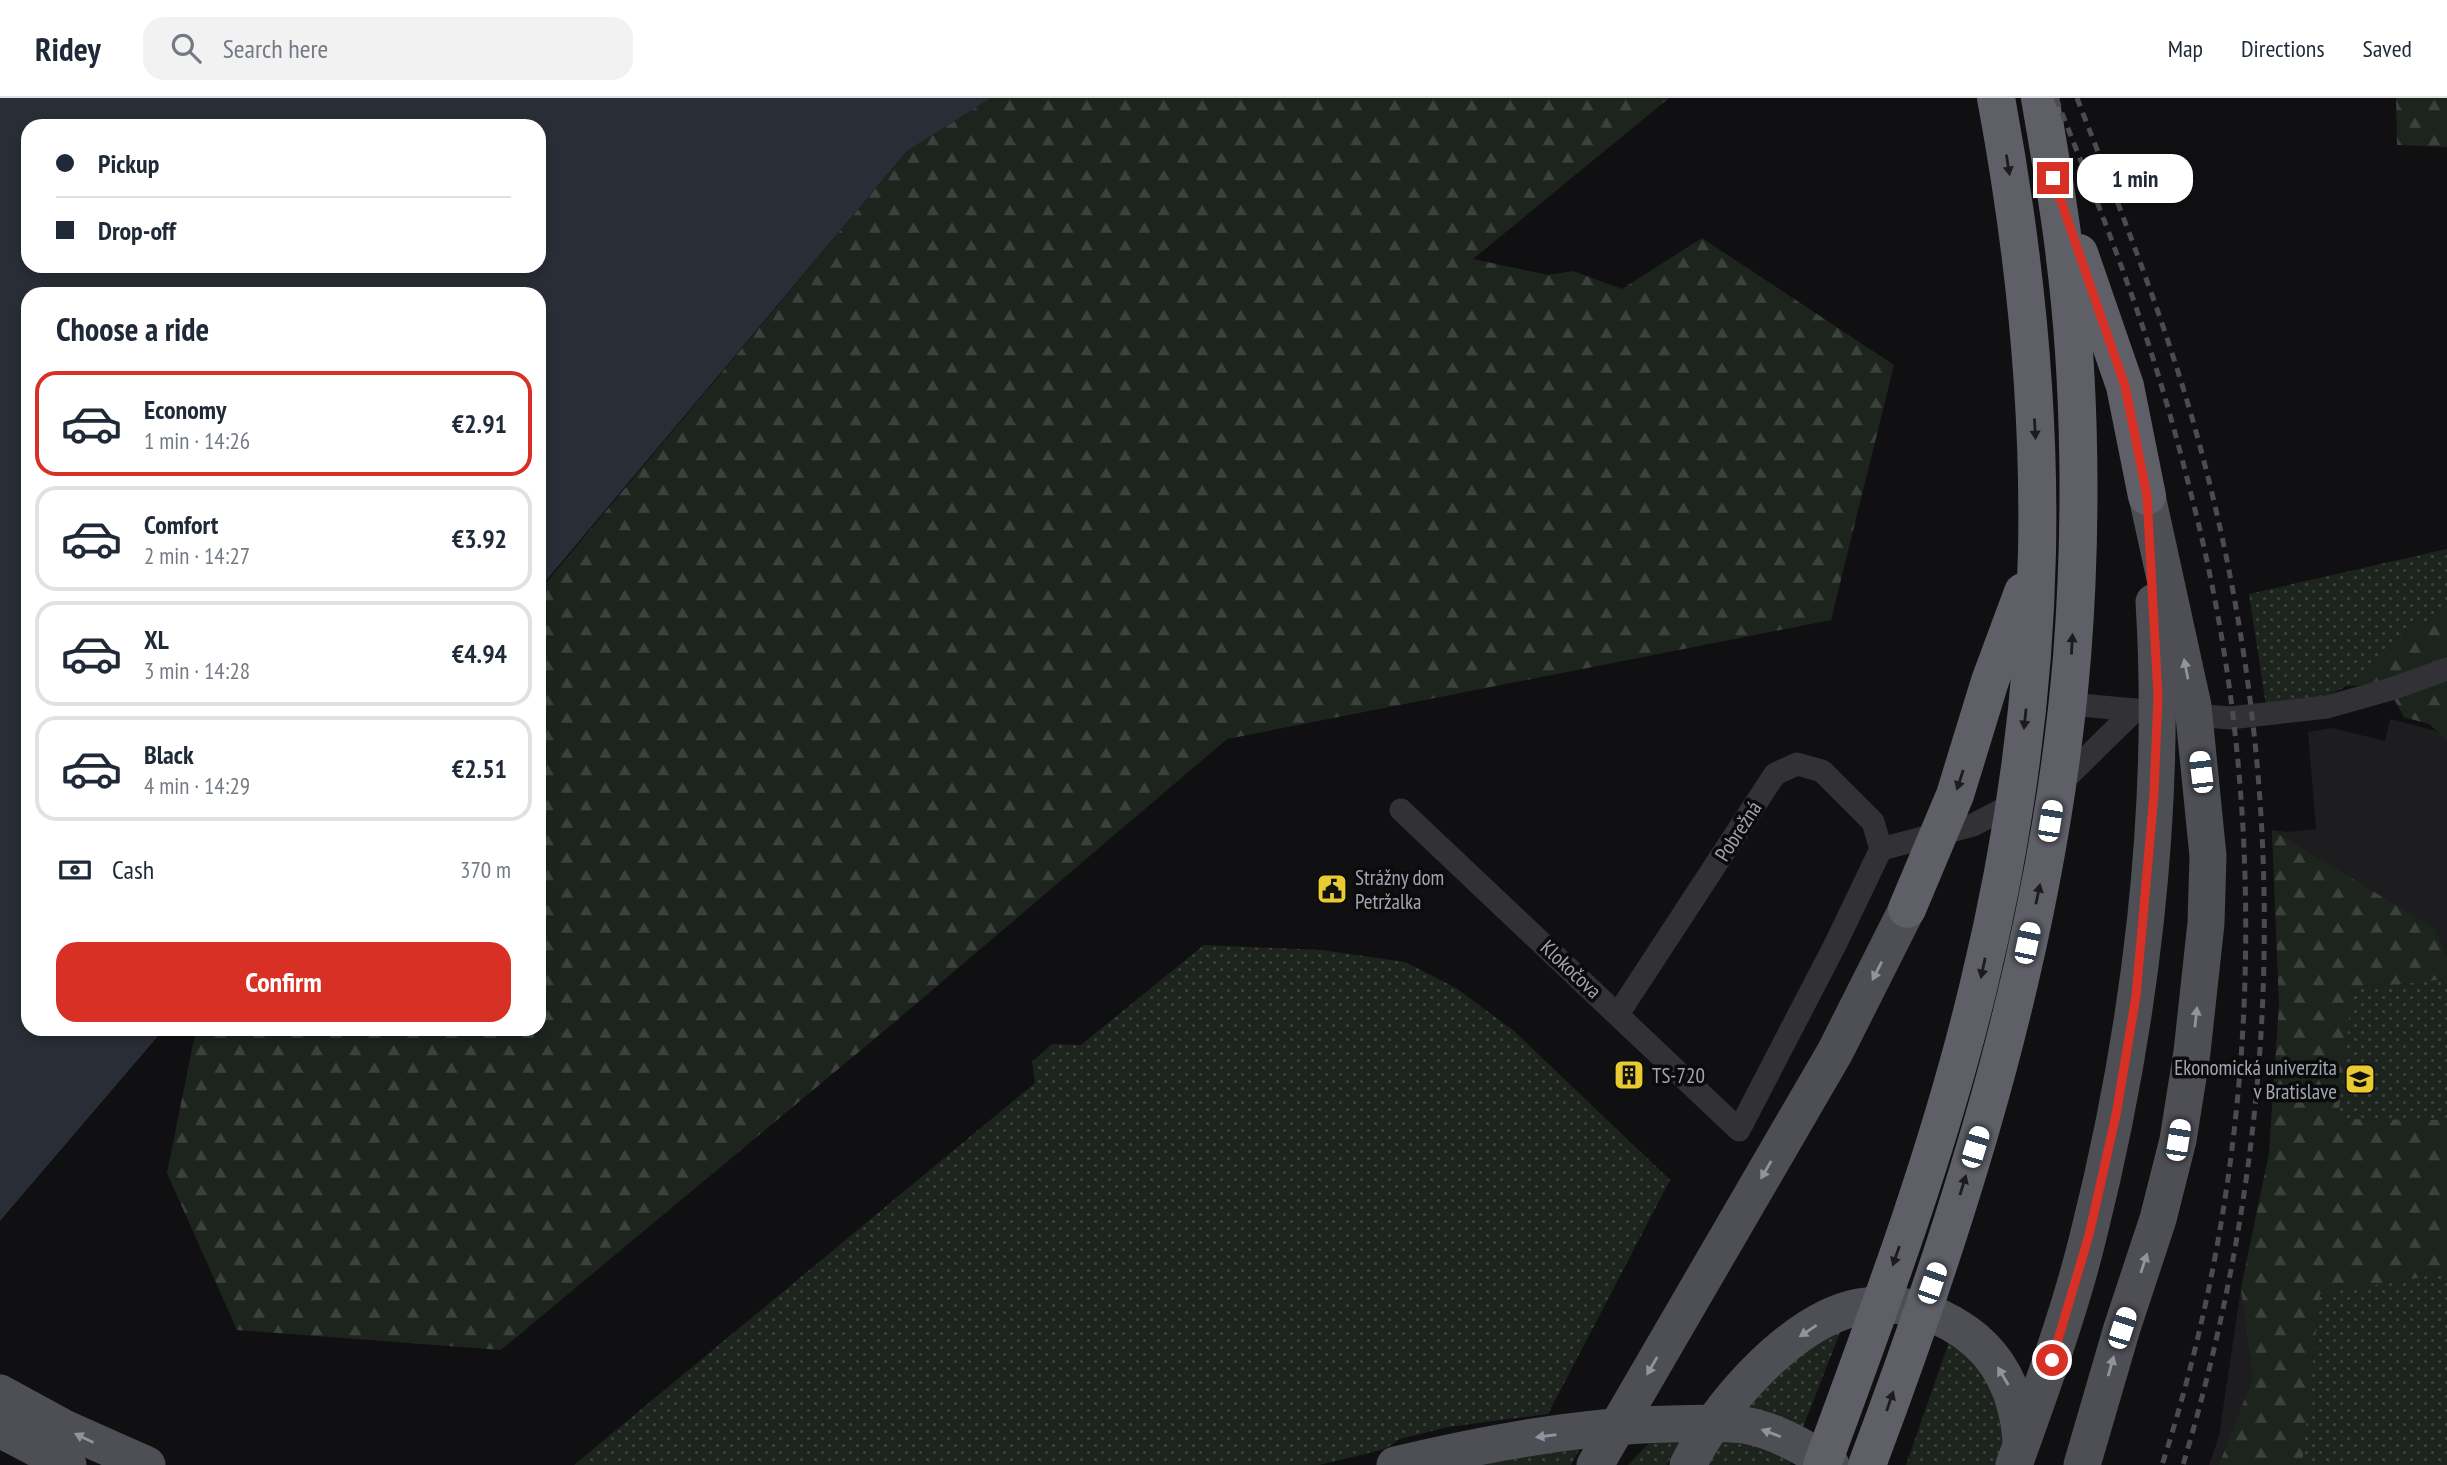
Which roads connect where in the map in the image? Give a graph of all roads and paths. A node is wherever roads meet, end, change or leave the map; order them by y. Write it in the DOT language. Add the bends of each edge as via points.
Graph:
graph roads {
  1 [pos="1996,98"];
  2 [pos="2040,98"];
  3 [pos="2053,178"];
  4 [pos="2147,496"];
  5 [pos="2037,554"];
  6 [pos="2447,669"];
  7 [pos="2069,704"];
  8 [pos="2135,710"];
  9 [pos="1401,810"];
  10 [pos="1881,849"];
  11 [pos="1907,909"];
  12 [pos="1618,1014"];
  13 [pos="0,1394"];
  14 [pos="0,1429"];
  15 [pos="68,1465"];
  16 [pos="147,1465"];
  17 [pos="1395,1465"];
  18 [pos="1595,1465"];
  19 [pos="1688,1465"];
  20 [pos="1822,1465"];
  21 [pos="1831,1465"];
  22 [pos="1867,1465"];
  23 [pos="2014,1465"];
  24 [pos="2021,1465"];
  25 [pos="2082,1465"];
  1 -- 5 [label="highway, one-way" via="2021,245 2036,436"];
  2 -- 3 [label="highway"];
  3 -- 4 [label="highway" via="2125,386"];
  22 -- 3 [label="highway, one-way" via="1940,1259 1985,1111 2017,991 2062,746 2077,557 2077,457 2066,259"];
  4 -- 23 [label="main road" via="2158,696 2136,996 2089,1235 2052,1360"];
  25 -- 4 [label="main road, one-way" via="2178,1140 2206,923 2207,856 2193,706"];
  5 -- 11 [label="highway, one-way" via="1990,681 1955,795"];
  5 -- 20 [label="highway, one-way" via="2022,745 1980,984 1944,1114"];
  6 -- 8 [label="street" via="2327,707 2230,718"];
  7 -- 8 [label="street"];
  8 -- 10 [label="street" via="2071,773 1973,825"];
  9 -- 12 [label="street, Klokočova"];
  10 -- 12 [label="street, Pobrežná" via="1873,822 1822,771 1797,764 1785,768 1776,774"];
  10 -- 12 [label="street, Klokočova" via="1739,1130"];
  11 -- 18 [label="main road, one-way" via="1835,1052"];
  16 -- 13 [label="main road, one-way"];
  14 -- 15 [label="main road"];
  21 -- 17 [label="main road, one-way" via="1754,1427 1692,1423 1606,1428"];
  24 -- 19 [label="main road, one-way" via="2019,1412 2008,1384 1985,1350 1950,1322 1930,1313 1878,1305 1857,1307 1816,1325 1779,1352 1736,1392"];
}
